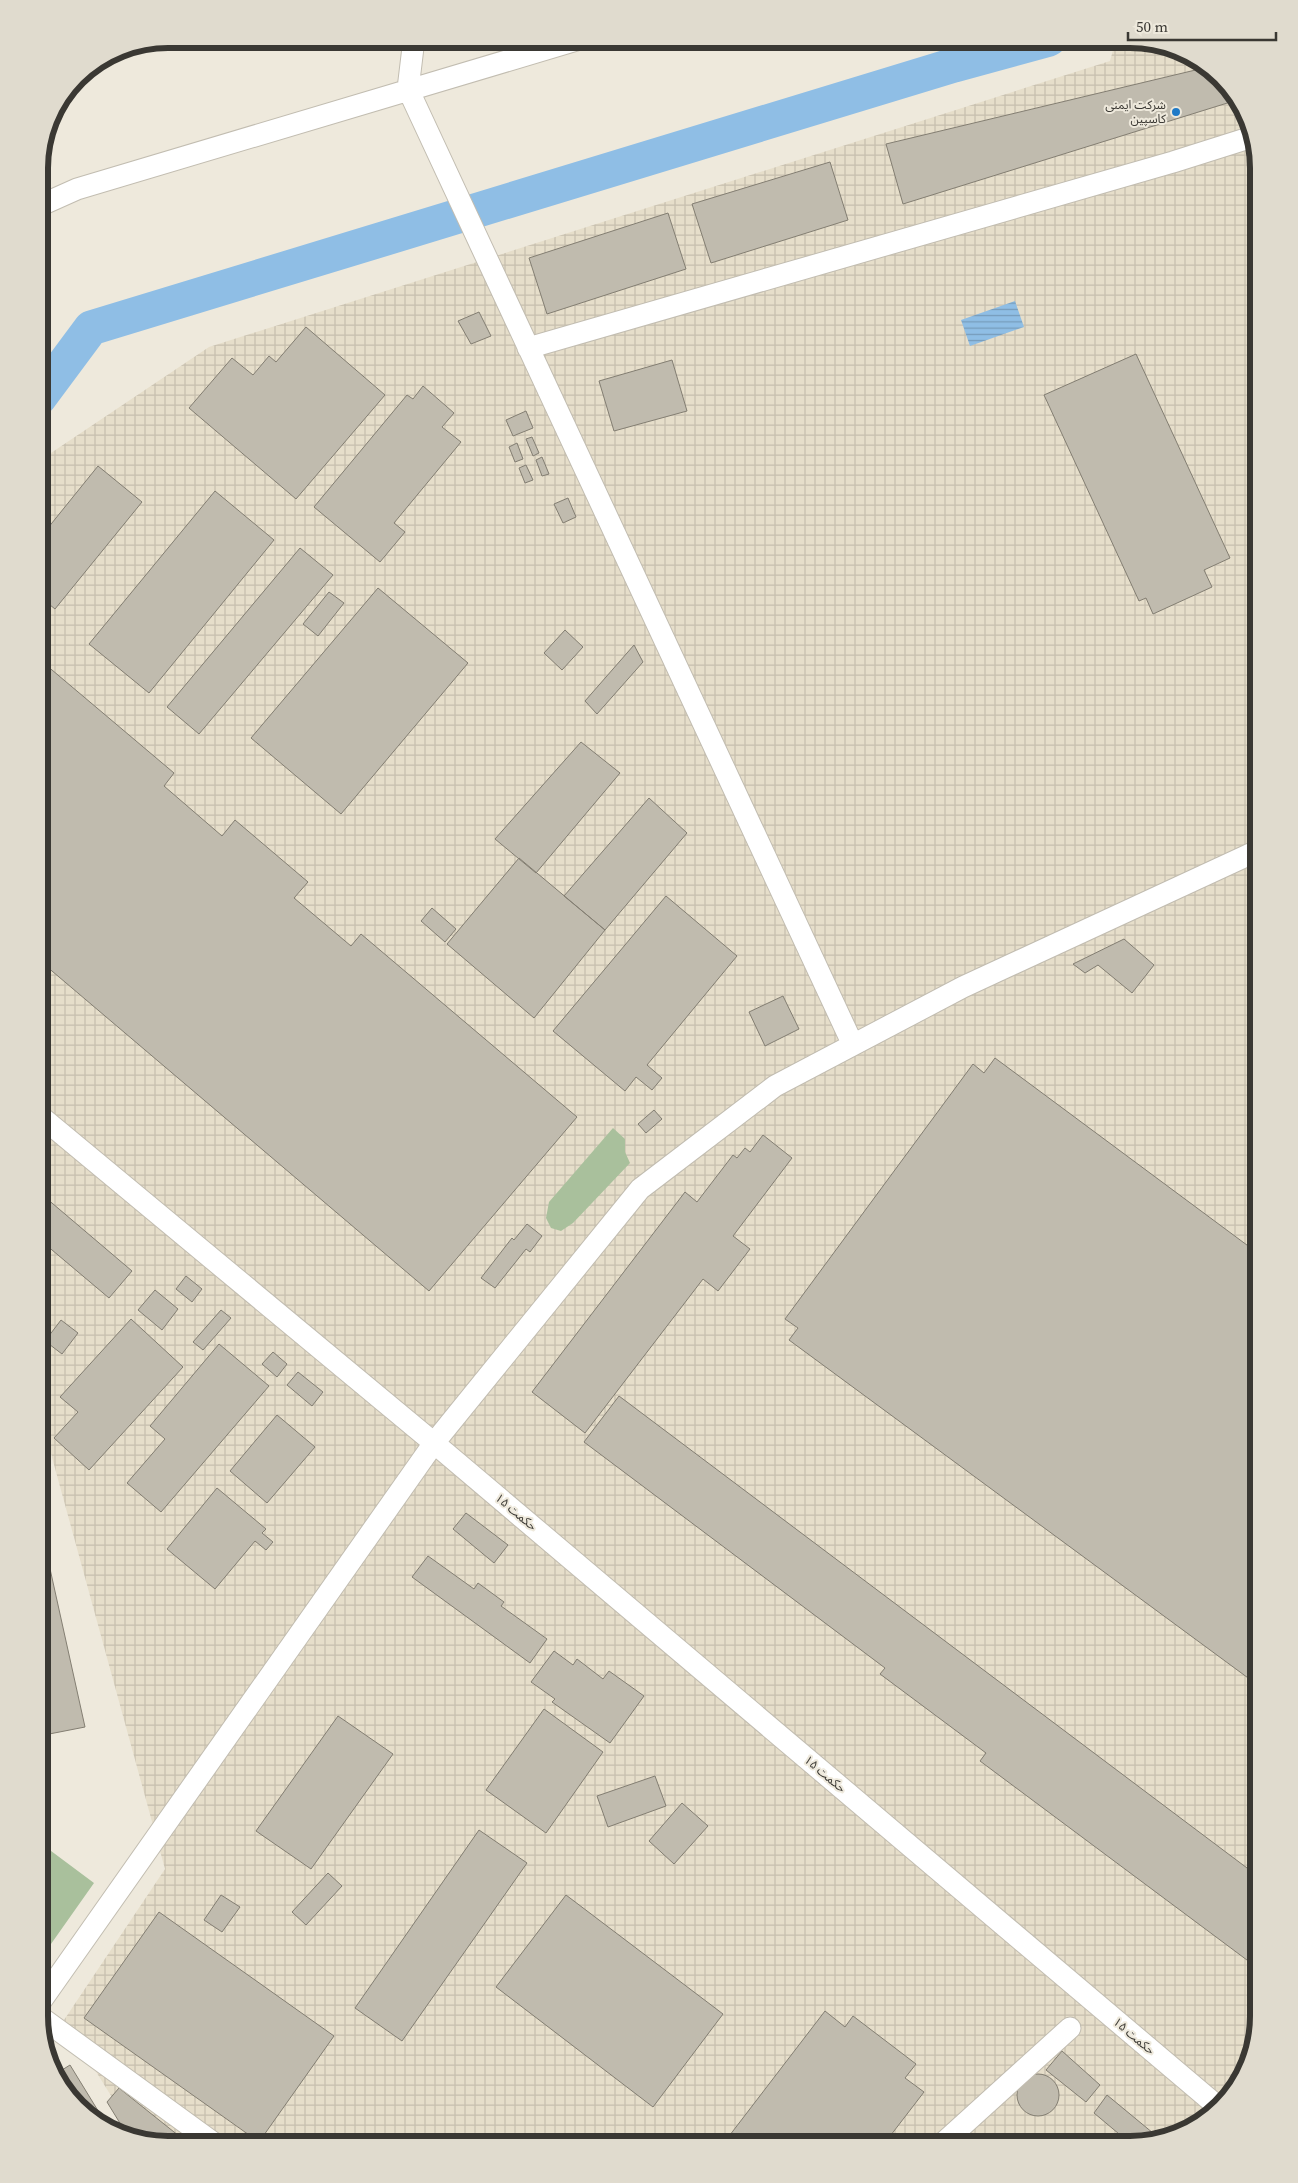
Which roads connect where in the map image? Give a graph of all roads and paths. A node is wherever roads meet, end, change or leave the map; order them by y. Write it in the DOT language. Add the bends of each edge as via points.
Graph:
graph roads {
  1 [pos="413,48"];
  2 [pos="549,48"];
  3 [pos="408,89"];
  4 [pos="1247,139"];
  5 [pos="48,202"];
  6 [pos="528,348"];
  7 [pos="1250,854"];
  8 [pos="853,1044"];
  9 [pos="48,1122"];
  10 [pos="434,1443"];
  11 [pos="48,1991"];
  12 [pos="48,2023"];
  13 [pos="1070,2028"];
  14 [pos="1213,2102"];
  15 [pos="203,2135"];
  16 [pos="951,2136"];
  1 -- 3 [label="street"];
  2 -- 3 [label="street"];
  3 -- 5 [label="street" via="77,189"];
  3 -- 6 [label="street"];
  4 -- 6 [label="street"];
  6 -- 8 [label="street"];
  7 -- 8 [label="street" via="963,987"];
  8 -- 10 [label="street" via="775,1086 640,1189"];
  9 -- 10 [label="street, حکمت ۱۵"];
  10 -- 11 [label="street"];
  10 -- 14 [label="street, حکمت ۱۵"];
  12 -- 15 [label="street"];
  13 -- 16 [label="street"];
}
